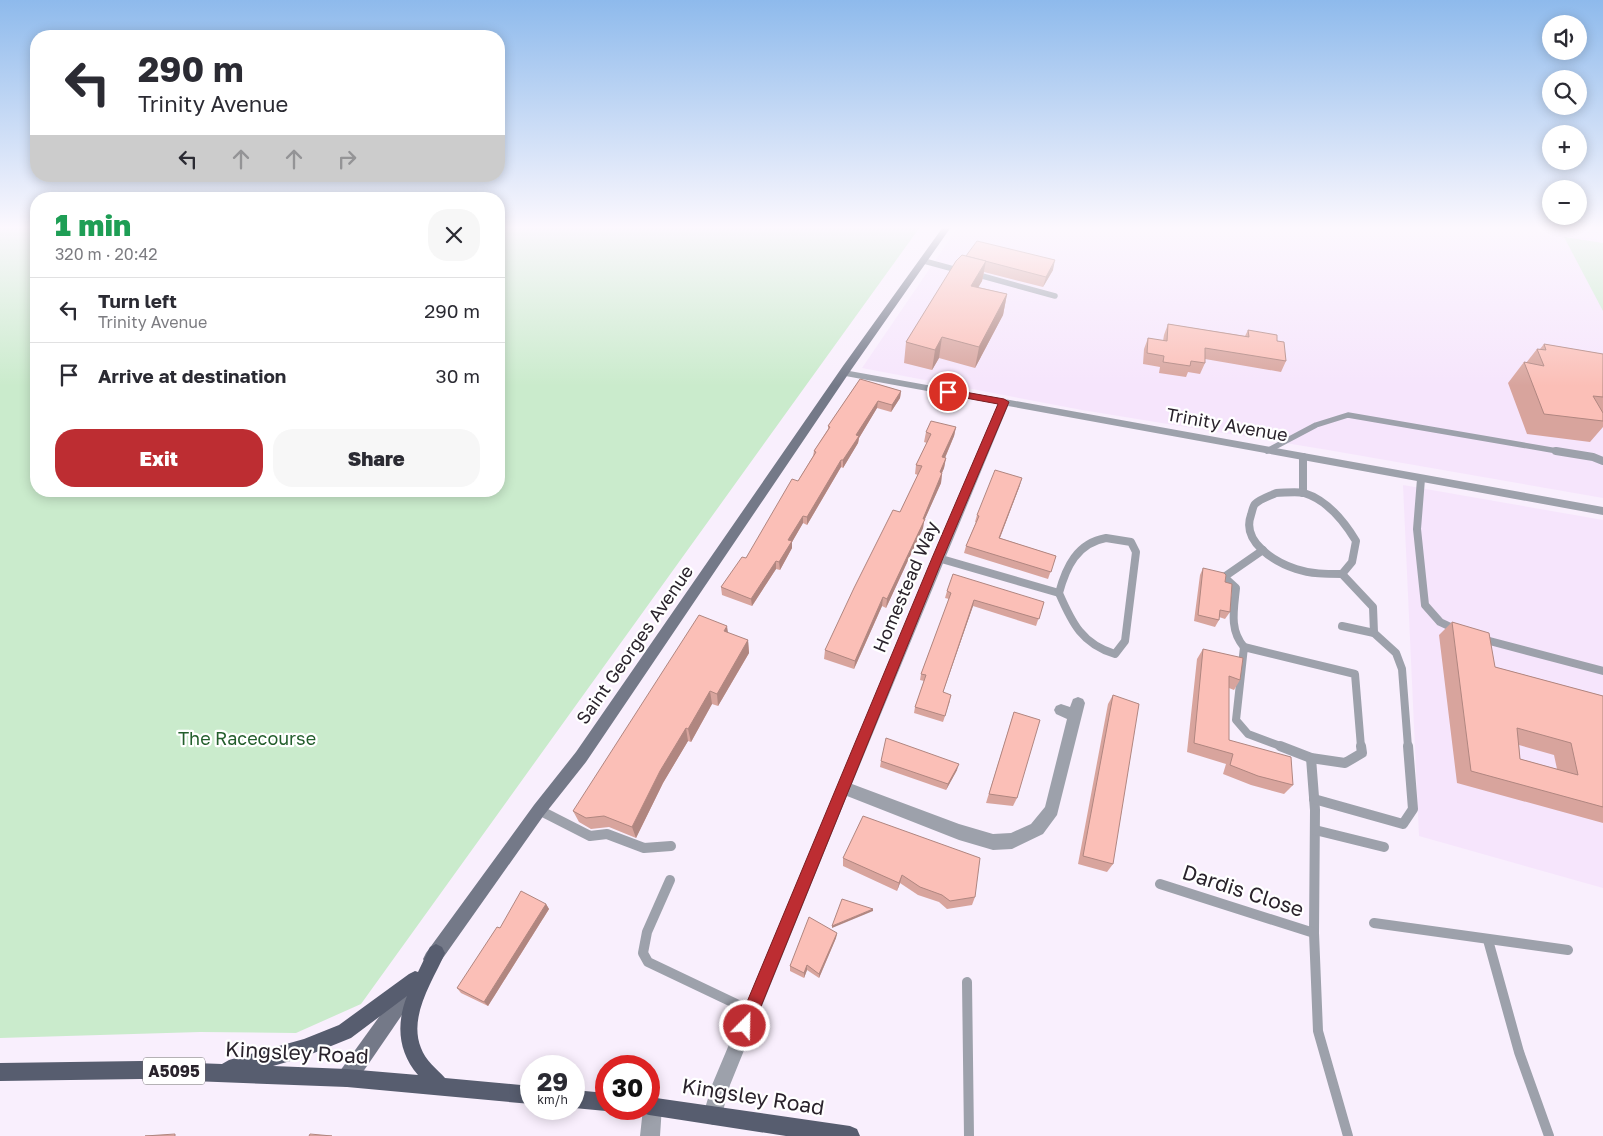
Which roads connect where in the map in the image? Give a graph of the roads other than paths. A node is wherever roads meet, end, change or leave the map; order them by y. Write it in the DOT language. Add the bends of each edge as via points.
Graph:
graph roads {
  1 [pos="910,280"];
  2 [pos="995,280"];
  3 [pos="1055,296"];
  4 [pos="844,373"];
  5 [pos="1004,402"];
  6 [pos="1267,451"];
  7 [pos="1304,457"];
  8 [pos="1603,461"];
  9 [pos="1421,479"];
  10 [pos="1303,493"];
  11 [pos="1603,511"];
  12 [pos="1263,550"];
  13 [pos="938,558"];
  14 [pos="1342,574"];
  15 [pos="1058,593"];
  16 [pos="1342,626"];
  17 [pos="1374,633"];
  18 [pos="1464,634"];
  19 [pos="1474,637"];
  20 [pos="1244,647"];
  21 [pos="1603,671"];
  22 [pos="1071,709"];
  23 [pos="1311,758"];
  24 [pos="844,788"];
  25 [pos="1314,799"];
  26 [pos="539,810"];
  27 [pos="1315,830"];
  28 [pos="671,846"];
  29 [pos="1384,847"];
  30 [pos="670,880"];
  31 [pos="1160,884"];
  32 [pos="1374,923"];
  33 [pos="1314,933"];
  34 [pos="1488,940"];
  35 [pos="1568,950"];
  36 [pos="436,953"];
  37 [pos="415,980"];
  38 [pos="967,982"];
  39 [pos="751,1011"];
  40 [pos="0,1072"];
  41 [pos="214,1073"];
  42 [pos="347,1078"];
  43 [pos="441,1087"];
  44 [pos="520,1094"];
  45 [pos="660,1107"];
  46 [pos="713,1115"];
  47 [pos="651,1120"];
  48 [pos="650,1136"];
  49 [pos="850,1136"];
  50 [pos="969,1136"];
  51 [pos="1348,1136"];
  52 [pos="1549,1136"];
  1 -- 4 [label="street, Saint Georges Avenue"];
  2 -- 3 [label="lane"];
  4 -- 5 [label="street, Trinity Avenue"];
  4 -- 26 [label="street, Saint Georges Avenue" via="581,757"];
  5 -- 6 [label="street, Trinity Avenue"];
  5 -- 13 [label="street, Homestead Way"];
  6 -- 7 [label="street, Trinity Avenue"];
  6 -- 8 [label="lane" via="1324,421 1348,415"];
  7 -- 9 [label="street, Trinity Avenue"];
  7 -- 10 [label="lane"];
  9 -- 11 [label="street, Trinity Avenue"];
  9 -- 18 [label="lane" via="1417,530 1425,605 1440,622"];
  10 -- 12 [label="lane" via="1276,493 1255,504 1249,521 1252,537"];
  10 -- 14 [label="lane" via="1342,518 1356,541 1352,562"];
  12 -- 14 [label="lane" via="1300,570"];
  12 -- 20 [label="lane" via="1224,577 1236,588 1233,621 1238,642"];
  13 -- 15 [label="lane"];
  13 -- 24 [label="street, Homestead Way"];
  14 -- 17 [label="lane" via="1373,607"];
  15 -- 15 [label="lane" via="1065,568 1079,550 1104,538 1130,542 1136,552 1125,641 1115,654 1101,651 1083,637 1069,618"];
  16 -- 17 [label="lane"];
  17 -- 25 [label="lane" via="1396,654 1402,669 1413,808 1403,824"];
  19 -- 21 [label="lane"];
  20 -- 23 [label="lane" via="1236,720 1248,734"];
  20 -- 23 [label="lane" via="1355,674 1362,753 1345,763"];
  22 -- 24 [label="street" via="1052,810 1037,829 1012,841 993,842 959,832"];
  23 -- 25 [label="lane"];
  24 -- 39 [label="street, Homestead Way"];
  25 -- 27 [label="lane"];
  26 -- 28 [label="lane" via="590,836 607,834 644,848"];
  26 -- 36 [label="street, Saint Georges Avenue"];
  27 -- 29 [label="lane"];
  27 -- 33 [label="lane"];
  30 -- 39 [label="lane" via="647,932 643,953 648,962"];
  31 -- 33 [label="lane, Dardis Close"];
  32 -- 34 [label="lane"];
  33 -- 51 [label="lane" via="1318,1031"];
  34 -- 35 [label="lane"];
  34 -- 52 [label="lane" via="1519,1052"];
  36 -- 37 [label="street, Saint Georges Avenue"];
  36 -- 43 [label="main road" via="416,995 408,1033 412,1052"];
  37 -- 41 [label="main road" via="356,1025 332,1038"];
  37 -- 42 [label="street, Saint Georges Avenue"];
  38 -- 50 [label="lane"];
  39 -- 46 [label="street, Homestead Way" via="721,1085"];
  40 -- 41 [label="main road, Kingsley Road / A5095" via="141,1070"];
  41 -- 42 [label="main road, Kingsley Road / A5095"];
  42 -- 43 [label="main road, Kingsley Road / A5095"];
  43 -- 44 [label="main road, Kingsley Road / A5095"];
  45 -- 46 [label="main road, Kingsley Road"];
  46 -- 49 [label="main road, Kingsley Road"];
  47 -- 48 [label="street"];
}
